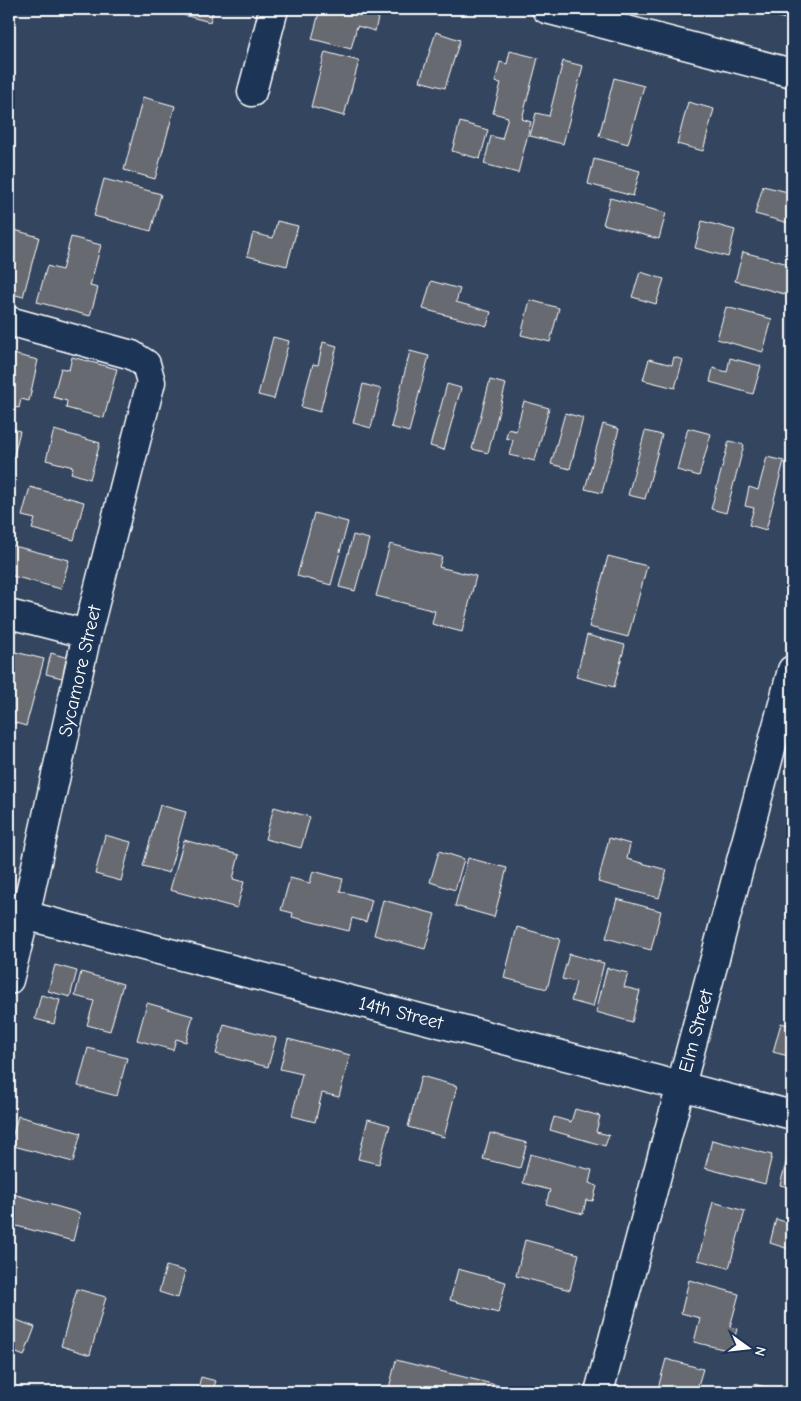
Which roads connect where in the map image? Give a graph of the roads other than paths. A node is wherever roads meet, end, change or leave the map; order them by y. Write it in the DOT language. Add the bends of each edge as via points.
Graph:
graph roads {
  1 [pos="274,9"];
  2 [pos="546,9"];
  3 [pos="792,74"];
  4 [pos="252,92"];
  5 [pos="9,321"];
  6 [pos="9,614"];
  7 [pos="87,634"];
  8 [pos="792,670"];
  9 [pos="17,914"];
  10 [pos="9,980"];
  11 [pos="682,1086"];
  12 [pos="792,1115"];
  13 [pos="600,1392"];
  1 -- 4 [label="street"];
  2 -- 3 [label="street"];
  5 -- 7 [label="street, Sycamore Street" via="132,355 146,364 151,382"];
  6 -- 7 [label="street"];
  7 -- 9 [label="street, Sycamore Street"];
  8 -- 11 [label="street, Elm Street"];
  9 -- 10 [label="street, Sycamore Street"];
  9 -- 11 [label="street, 14th Street"];
  11 -- 12 [label="street, 14th Street"];
  11 -- 13 [label="street, Elm Street"];
}
